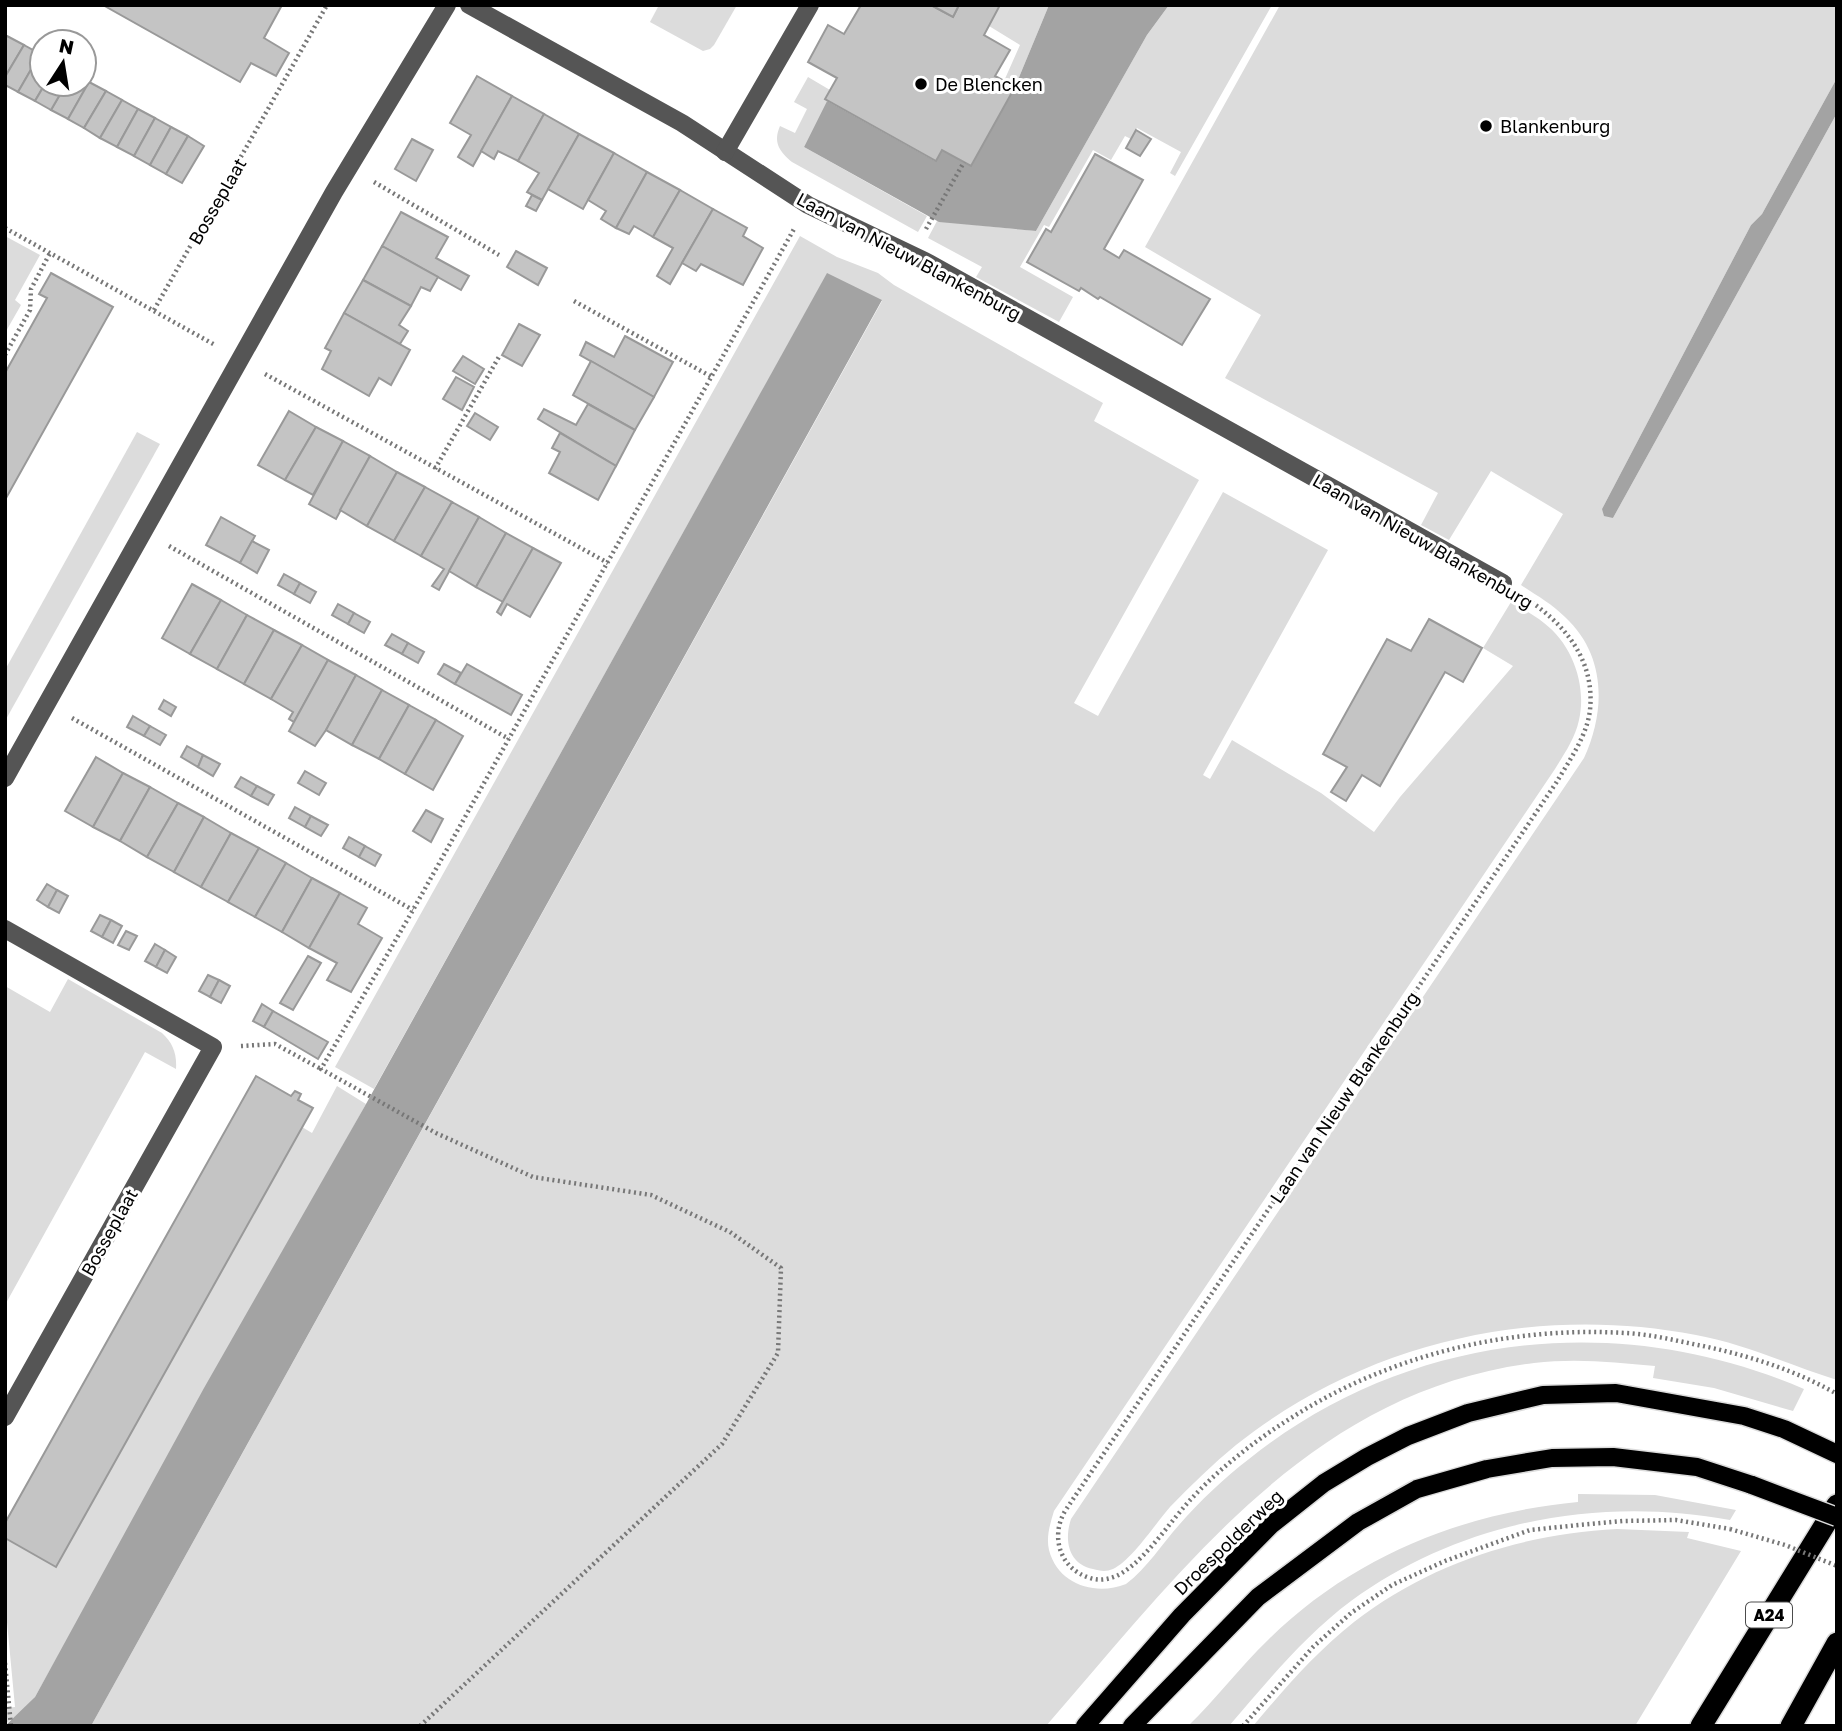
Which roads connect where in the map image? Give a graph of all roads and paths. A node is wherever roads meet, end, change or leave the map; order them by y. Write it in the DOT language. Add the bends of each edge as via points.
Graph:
graph roads {
  1 [pos="327,5"];
  2 [pos="447,5"];
  3 [pos="469,5"];
  4 [pos="810,5"];
  5 [pos="725,152"];
  6 [pos="964,162"];
  7 [pos="349,168"];
  8 [pos="808,205"];
  9 [pos="5,228"];
  10 [pos="50,253"];
  11 [pos="912,254"];
  12 [pos="499,255"];
  13 [pos="574,301"];
  14 [pos="154,310"];
  15 [pos="5,355"];
  16 [pos="500,355"];
  17 [pos="239,359"];
  18 [pos="712,377"];
  19 [pos="435,469"];
  20 [pos="143,531"];
  21 [pos="608,563"];
  22 [pos="1503,583"];
  23 [pos="47,704"];
  24 [pos="509,739"];
  25 [pos="5,778"];
  26 [pos="413,910"];
  27 [pos="5,929"];
  28 [pos="213,1047"];
  29 [pos="321,1069"];
  30 [pos="1811,1379"];
  31 [pos="1837,1394"];
  32 [pos="5,1418"];
  33 [pos="1837,1454"];
  34 [pos="1837,1505"];
  35 [pos="1837,1517"];
  36 [pos="1134,1564"];
  37 [pos="1837,1566"];
  38 [pos="1837,1643"];
  39 [pos="5,1663"];
  40 [pos="11,1726"];
  41 [pos="420,1726"];
  42 [pos="1085,1726"];
  43 [pos="1132,1726"];
  44 [pos="1243,1726"];
  45 [pos="1701,1726"];
  46 [pos="1791,1726"];
  1 -- 14 [label="path, Bosseplaat"];
  2 -- 7 [label="street"];
  3 -- 5 [label="street, Laan van Nieuw Blankenburg"];
  4 -- 5 [label="street"];
  5 -- 8 [label="street, Laan van Nieuw Blankenburg"];
  6 -- 11 [label="path"];
  7 -- 12 [label="path"];
  7 -- 17 [label="street"];
  8 -- 11 [label="street, Laan van Nieuw Blankenburg"];
  8 -- 18 [label="path"];
  9 -- 10 [label="path"];
  10 -- 14 [label="path"];
  10 -- 15 [label="path" via="31,289 30,310"];
  11 -- 22 [label="street, Laan van Nieuw Blankenburg"];
  13 -- 18 [label="path"];
  14 -- 17 [label="path"];
  16 -- 19 [label="path"];
  17 -- 19 [label="path"];
  17 -- 20 [label="street"];
  18 -- 21 [label="path"];
  19 -- 21 [label="path"];
  20 -- 23 [label="street"];
  20 -- 24 [label="path"];
  21 -- 24 [label="path"];
  22 -- 36 [label="path, Laan van Nieuw Blankenburg" via="1547,612 1580,652 1589,685 1585,729 1556,783 1059,1520 1058,1547 1076,1572 1092,1579 1111,1578"];
  23 -- 25 [label="street"];
  23 -- 26 [label="path"];
  24 -- 26 [label="path"];
  26 -- 29 [label="path"];
  27 -- 28 [label="street"];
  28 -- 29 [label="path" via="275,1044"];
  28 -- 32 [label="street, Bosseplaat"];
  29 -- 41 [label="path" via="436,1133 533,1177 651,1195 730,1232 780,1268 778,1353 722,1444"];
  30 -- 31 [label="path"];
  33 -- 42 [label="main road, Droespolderweg" via="1744,1416 1616,1392 1543,1395 1468,1413 1408,1436 1324,1483 1271,1525 1182,1615"];
  34 -- 45 [label="highway, A24"];
  35 -- 43 [label="main road, bridge" via="1697,1467 1613,1457 1552,1458 1487,1469 1417,1489 1358,1522 1258,1597"];
  37 -- 44 [label="path, bridge" via="1730,1528 1676,1520 1530,1530 1392,1585 1313,1647"];
  38 -- 46 [label="highway"];
  39 -- 40 [label="path"];
}
